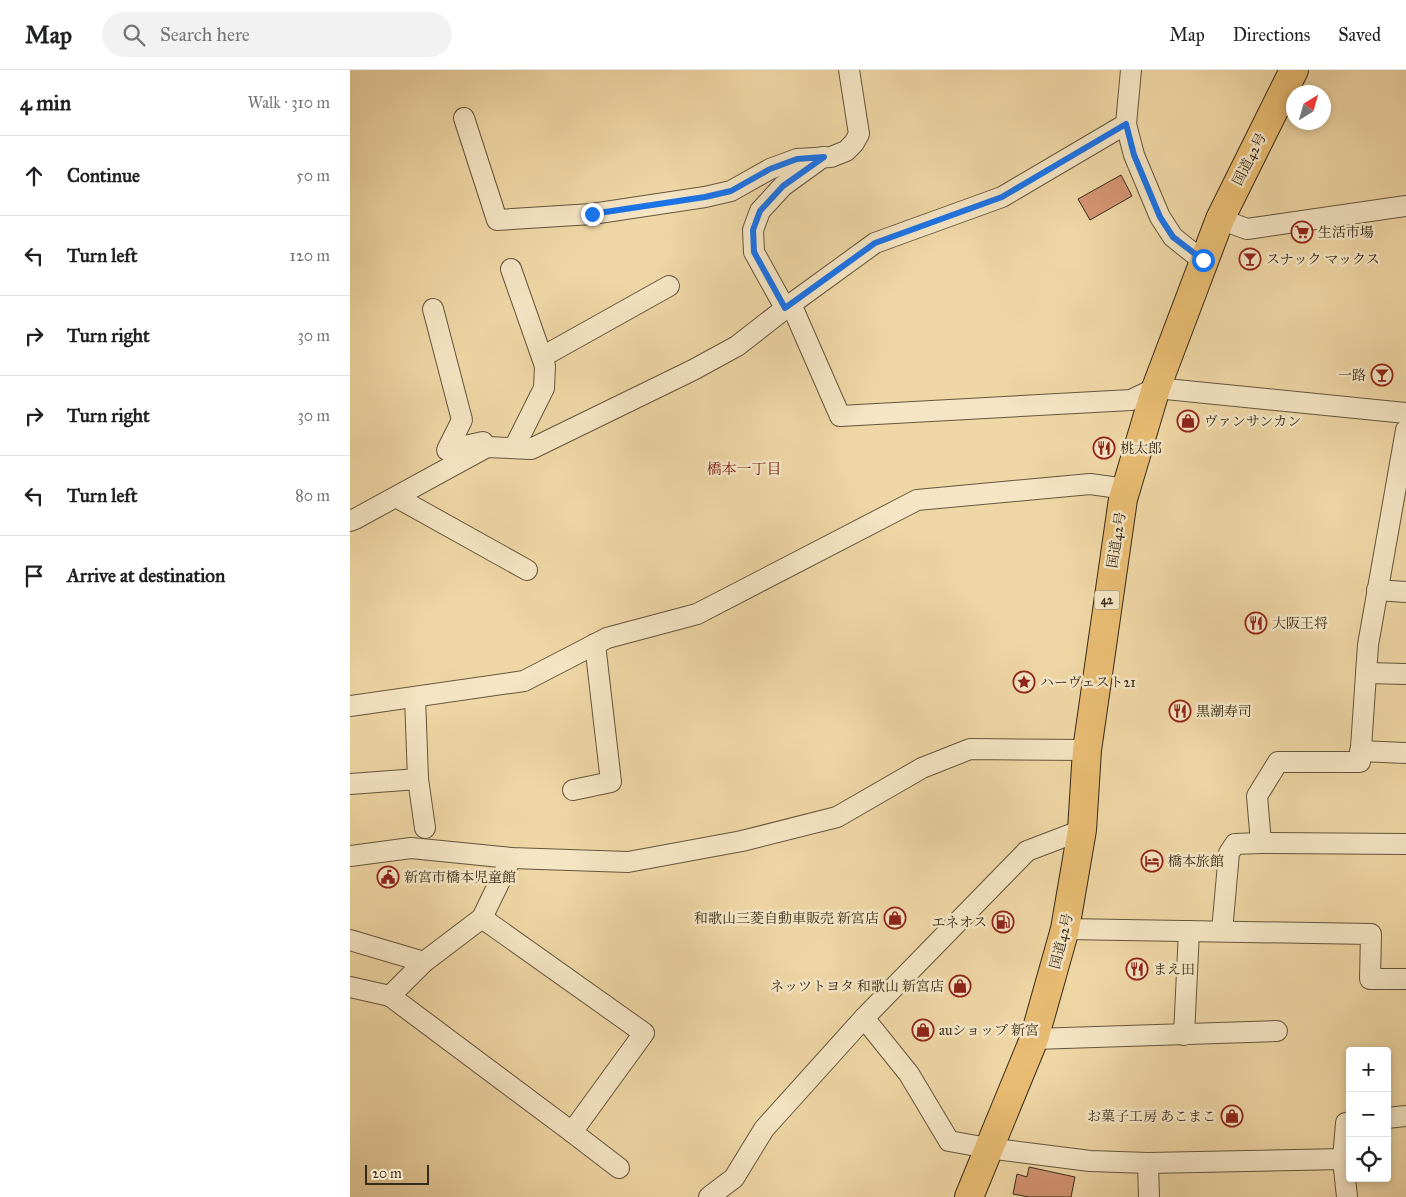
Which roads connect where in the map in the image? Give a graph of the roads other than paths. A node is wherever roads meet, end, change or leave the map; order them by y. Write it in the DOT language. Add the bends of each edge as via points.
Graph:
graph roads {
  1 [pos="849,70"];
  2 [pos="1130,70"];
  3 [pos="1294,70"];
  4 [pos="464,118"];
  5 [pos="1126,124"];
  6 [pos="824,157"];
  7 [pos="1406,206"];
  8 [pos="1220,219"];
  9 [pos="1203,260"];
  10 [pos="511,269"];
  11 [pos="669,286"];
  12 [pos="788,306"];
  13 [pos="433,309"];
  14 [pos="542,357"];
  15 [pos="1156,388"];
  16 [pos="1406,413"];
  17 [pos="1406,430"];
  18 [pos="487,447"];
  19 [pos="514,448"];
  20 [pos="1126,489"];
  21 [pos="396,497"];
  22 [pos="350,521"];
  23 [pos="527,570"];
  24 [pos="1377,590"];
  25 [pos="1406,592"];
  26 [pos="595,644"];
  27 [pos="1366,673"];
  28 [pos="1406,674"];
  29 [pos="415,697"];
  30 [pos="350,706"];
  31 [pos="1087,750"];
  32 [pos="1360,751"];
  33 [pos="1406,753"];
  34 [pos="418,778"];
  35 [pos="350,784"];
  36 [pos="573,790"];
  37 [pos="425,828"];
  38 [pos="1082,830"];
  39 [pos="1260,843"];
  40 [pos="1406,844"];
  41 [pos="350,856"];
  42 [pos="512,858"];
  43 [pos="482,918"];
  44 [pos="1065,929"];
  45 [pos="1189,931"];
  46 [pos="1222,932"];
  47 [pos="350,940"];
  48 [pos="424,962"];
  49 [pos="1406,979"];
  50 [pos="350,987"];
  51 [pos="390,996"];
  52 [pos="864,1018"];
  53 [pos="1277,1032"];
  54 [pos="1184,1034"];
  55 [pos="1034,1039"];
  56 [pos="1406,1116"];
  57 [pos="1391,1118"];
  58 [pos="1346,1123"];
  59 [pos="572,1132"];
  60 [pos="988,1148"];
  61 [pos="1344,1160"];
  62 [pos="1148,1163"];
  63 [pos="619,1168"];
  64 [pos="733,1188"];
  65 [pos="709,1197"];
  66 [pos="956,1197"];
  67 [pos="969,1197"];
  68 [pos="1149,1197"];
  69 [pos="1347,1197"];
  1 -- 6 [label="street" via="859,134 846,151"];
  2 -- 5 [label="street"];
  3 -- 8 [label="highway, 国道42号 / 42"];
  4 -- 6 [label="street" via="497,220 592,214 705,197 731,191 770,169 797,159"];
  5 -- 9 [label="street" via="1134,155 1160,217 1173,237"];
  5 -- 12 [label="street" via="1002,197 875,243"];
  6 -- 12 [label="street" via="783,186 760,211 753,230 754,252"];
  7 -- 8 [label="street" via="1248,229"];
  8 -- 9 [label="highway, 国道42号 / 42"];
  9 -- 15 [label="highway, 国道42号 / 42"];
  10 -- 14 [label="street"];
  11 -- 14 [label="street"];
  12 -- 15 [label="street" via="840,416 1131,400"];
  12 -- 19 [label="street" via="737,346 694,370 531,449"];
  13 -- 18 [label="street" via="462,420 447,450 485,441"];
  14 -- 19 [label="street" via="544,388"];
  15 -- 16 [label="street"];
  15 -- 20 [label="highway, 国道42号 / 42"];
  17 -- 24 [label="street"];
  18 -- 19 [label="street"];
  18 -- 21 [label="street"];
  20 -- 26 [label="street" via="1090,484 918,500 697,614"];
  20 -- 31 [label="highway, 国道42号 / 42"];
  21 -- 22 [label="street"];
  21 -- 23 [label="street"];
  24 -- 25 [label="street"];
  24 -- 27 [label="street"];
  26 -- 29 [label="street" via="524,681"];
  26 -- 36 [label="street" via="611,782"];
  27 -- 28 [label="street"];
  27 -- 32 [label="street"];
  29 -- 30 [label="street"];
  29 -- 34 [label="street"];
  31 -- 38 [label="highway, 国道42号 / 42"];
  31 -- 42 [label="street" via="970,749 922,768 838,816 742,841 628,862"];
  32 -- 33 [label="street"];
  32 -- 39 [label="street" via="1360,762 1278,762 1257,796"];
  34 -- 35 [label="street"];
  34 -- 37 [label="street"];
  38 -- 44 [label="highway, 国道42号 / 42"];
  38 -- 52 [label="street" via="1027,851"];
  39 -- 40 [label="street"];
  39 -- 46 [label="street" via="1234,844 1229,853"];
  41 -- 42 [label="street" via="411,848"];
  42 -- 43 [label="street"];
  43 -- 48 [label="street"];
  43 -- 59 [label="street" via="644,1033"];
  44 -- 45 [label="street"];
  44 -- 55 [label="highway, 国道42号 / 42"];
  45 -- 46 [label="street"];
  45 -- 54 [label="street"];
  46 -- 49 [label="street" via="1371,934 1370,979"];
  47 -- 48 [label="street"];
  48 -- 51 [label="street"];
  50 -- 51 [label="street"];
  51 -- 59 [label="street"];
  52 -- 60 [label="street" via="909,1074 949,1141"];
  52 -- 64 [label="street" via="764,1129"];
  53 -- 54 [label="street"];
  54 -- 55 [label="street"];
  55 -- 60 [label="highway, 国道42号 / 42"];
  56 -- 57 [label="street"];
  58 -- 61 [label="street"];
  59 -- 63 [label="street"];
  60 -- 62 [label="street" via="1090,1161"];
  60 -- 66 [label="highway, 国道42号 / 42"];
  60 -- 67 [label="highway, 国道42号 / 42"];
  61 -- 62 [label="street"];
  61 -- 69 [label="street"];
  62 -- 68 [label="street"];
  64 -- 65 [label="street"];
}
